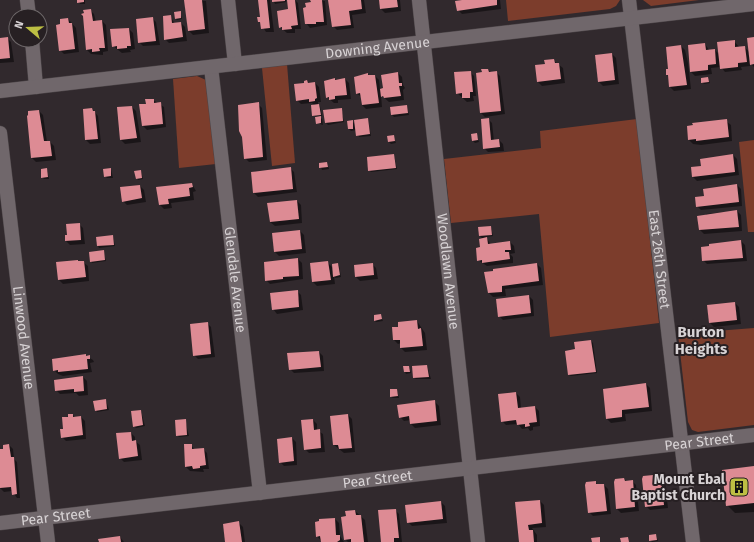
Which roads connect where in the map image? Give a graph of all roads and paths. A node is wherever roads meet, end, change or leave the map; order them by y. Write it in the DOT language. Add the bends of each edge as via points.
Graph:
graph roads {
  1 [pos="228,0"];
  2 [pos="419,0"];
  3 [pos="629,0"];
  4 [pos="754,4"];
  5 [pos="631,18"];
  6 [pos="423,42"];
  7 [pos="33,48"];
  8 [pos="235,64"];
  9 [pos="211,67"];
  10 [pos="36,87"];
  11 [pos="0,91"];
  12 [pos="0,133"];
  13 [pos="754,435"];
  14 [pos="682,444"];
  15 [pos="470,468"];
  16 [pos="260,493"];
  17 [pos="44,518"];
  18 [pos="0,523"];
  19 [pos="48,542"];
  20 [pos="478,542"];
  21 [pos="693,542"];
  1 -- 8 [label="street"];
  2 -- 6 [label="street, Woodlawn Avenue"];
  3 -- 5 [label="street, East 26th Street"];
  4 -- 5 [label="street, Downing Avenue"];
  5 -- 6 [label="street, Downing Avenue"];
  5 -- 14 [label="street, East 26th Street"];
  6 -- 8 [label="street, Downing Avenue"];
  6 -- 15 [label="street, Woodlawn Avenue"];
  7 -- 10 [label="street"];
  8 -- 9 [label="street, Downing Avenue"];
  9 -- 10 [label="street, Downing Avenue"];
  9 -- 16 [label="street, Glendale Avenue"];
  10 -- 11 [label="street, Downing Avenue"];
  12 -- 17 [label="street, Linwood Avenue"];
  13 -- 14 [label="street, Pear Street"];
  14 -- 15 [label="street, Pear Street"];
  14 -- 21 [label="street, East 26th Street"];
  15 -- 16 [label="street, Pear Street"];
  15 -- 20 [label="street, Woodlawn Avenue"];
  16 -- 17 [label="street, Pear Street"];
  17 -- 18 [label="street, Pear Street"];
  17 -- 19 [label="street, Linwood Avenue"];
}
